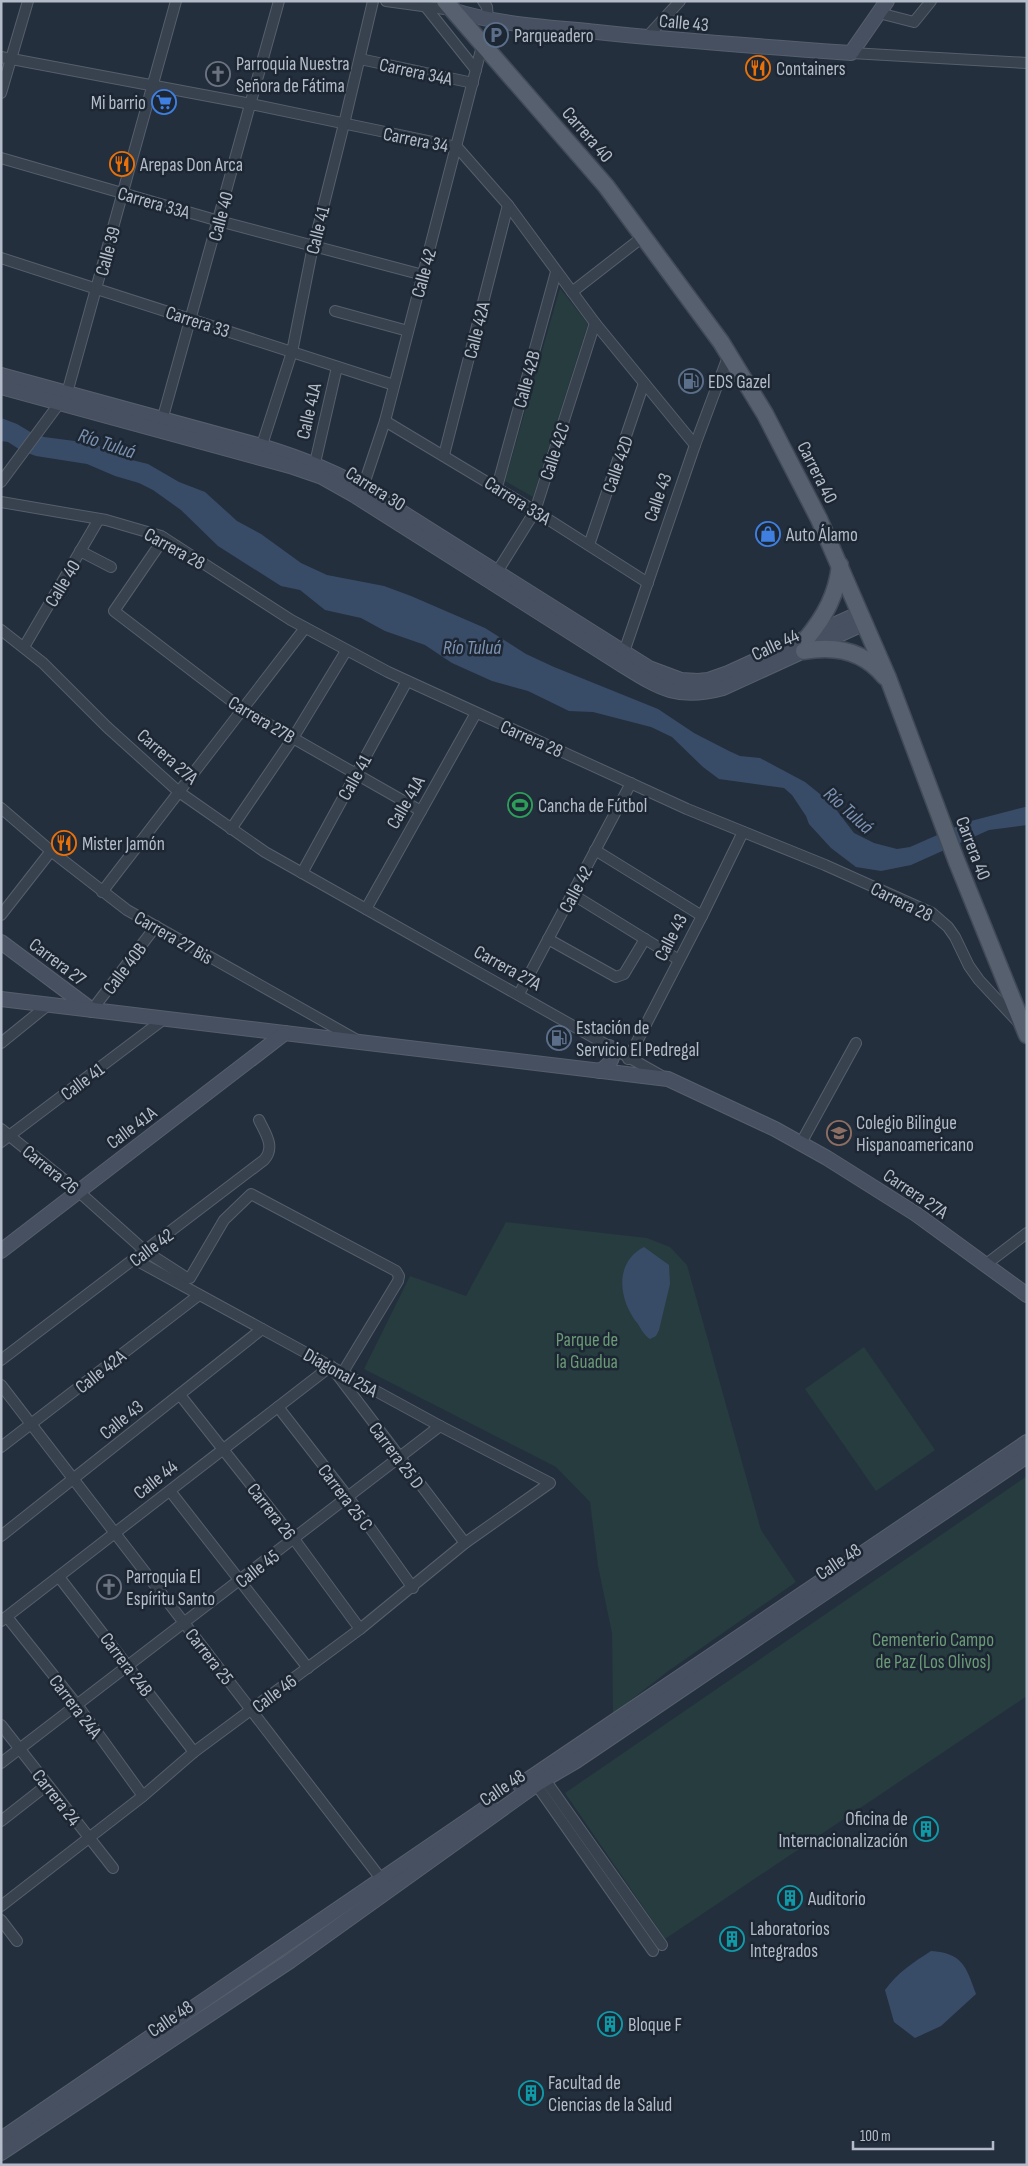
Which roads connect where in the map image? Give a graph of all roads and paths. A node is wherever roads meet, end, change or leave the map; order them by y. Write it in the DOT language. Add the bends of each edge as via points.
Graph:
graph roads {
  1 [pos="28,1"];
  2 [pos="176,1"];
  3 [pos="280,1"];
  4 [pos="373,1"];
  5 [pos="386,1"];
  6 [pos="484,1"];
  7 [pos="680,1"];
  8 [pos="887,1"];
  9 [pos="931,1"];
  10 [pos="448,5"];
  11 [pos="425,6"];
  12 [pos="878,13"];
  13 [pos="488,19"];
  14 [pos="647,38"];
  15 [pos="482,46"];
  16 [pos="851,53"];
  17 [pos="6,58"];
  18 [pos="360,59"];
  19 [pos="1027,63"];
  20 [pos="476,70"];
  21 [pos="473,83"];
  22 [pos="152,85"];
  23 [pos="1,92"];
  24 [pos="251,104"];
  25 [pos="344,124"];
  26 [pos="458,146"];
  27 [pos="1,158"];
  28 [pos="122,193"];
  29 [pos="508,205"];
  30 [pos="219,221"];
  31 [pos="644,236"];
  32 [pos="313,246"];
  33 [pos="1,258"];
  34 [pos="556,272"];
  35 [pos="423,275"];
  36 [pos="97,288"];
  37 [pos="572,292"];
  38 [pos="335,311"];
  39 [pos="192,318"];
  40 [pos="595,322"];
  41 [pos="408,331"];
  42 [pos="292,352"];
  43 [pos="728,354"];
  44 [pos="337,367"];
  45 [pos="1,375"];
  46 [pos="644,382"];
  47 [pos="394,385"];
  48 [pos="1,387"];
  49 [pos="64,398"];
  50 [pos="385,421"];
  51 [pos="160,424"];
  52 [pos="695,445"];
  53 [pos="260,451"];
  54 [pos="444,455"];
  55 [pos="314,463"];
  56 [pos="1,482"];
  57 [pos="497,487"];
  58 [pos="361,494"];
  59 [pos="1,502"];
  60 [pos="535,510"];
  61 [pos="99,519"];
  62 [pos="164,538"];
  63 [pos="589,545"];
  64 [pos="80,551"];
  65 [pos="840,565"];
  66 [pos="111,566"];
  67 [pos="501,579"];
  68 [pos="648,583"];
  69 [pos="863,618"];
  70 [pos="304,628"];
  71 [pos="1,630"];
  72 [pos="805,644"];
  73 [pos="24,647"];
  74 [pos="346,651"];
  75 [pos="624,652"];
  76 [pos="407,681"];
  77 [pos="890,683"];
  78 [pos="675,685"];
  79 [pos="699,688"];
  80 [pos="242,709"];
  81 [pos="476,713"];
  82 [pos="293,738"];
  83 [pos="356,774"];
  84 [pos="632,784"];
  85 [pos="179,792"];
  86 [pos="1,808"];
  87 [pos="421,811"];
  88 [pos="231,829"];
  89 [pos="743,832"];
  90 [pos="595,850"];
  91 [pos="51,851"];
  92 [pos="302,873"];
  93 [pos="102,892"];
  94 [pos="572,894"];
  95 [pos="366,909"];
  96 [pos="1,915"];
  97 [pos="702,916"];
  98 [pos="156,926"];
  99 [pos="548,939"];
  100 [pos="645,939"];
  101 [pos="1,942"];
  102 [pos="679,960"];
  103 [pos="520,994"];
  104 [pos="1,1000"];
  105 [pos="48,1005"];
  106 [pos="92,1010"];
  107 [pos="164,1019"];
  108 [pos="1026,1032"];
  109 [pos="285,1033"];
  110 [pos="1,1043"];
  111 [pos="363,1043"];
  112 [pos="856,1043"];
  113 [pos="609,1047"];
  114 [pos="628,1058"];
  115 [pos="599,1071"];
  116 [pos="668,1079"];
  117 [pos="259,1120"];
  118 [pos="4,1136"];
  119 [pos="801,1143"];
  120 [pos="78,1191"];
  121 [pos="1027,1232"];
  122 [pos="1,1251"];
  123 [pos="145,1251"];
  124 [pos="134,1260"];
  125 [pos="985,1265"];
  126 [pos="1027,1294"];
  127 [pos="199,1295"];
  128 [pos="262,1330"];
  129 [pos="1,1360"];
  130 [pos="331,1366"];
  131 [pos="342,1375"];
  132 [pos="1,1385"];
  133 [pos="180,1395"];
  134 [pos="278,1407"];
  135 [pos="31,1424"];
  136 [pos="440,1426"];
  137 [pos="1027,1442"];
  138 [pos="1,1447"];
  139 [pos="224,1450"];
  140 [pos="1027,1456"];
  141 [pos="399,1458"];
  142 [pos="74,1480"];
  143 [pos="550,1483"];
  144 [pos="170,1491"];
  145 [pos="348,1497"];
  146 [pos="115,1534"];
  147 [pos="1,1536"];
  148 [pos="294,1539"];
  149 [pos="465,1544"];
  150 [pos="59,1576"];
  151 [pos="241,1580"];
  152 [pos="412,1588"];
  153 [pos="4,1619"];
  154 [pos="184,1623"];
  155 [pos="360,1629"];
  156 [pos="128,1666"];
  157 [pos="308,1668"];
  158 [pos="78,1706"];
  159 [pos="252,1710"];
  160 [pos="1,1725"];
  161 [pos="20,1749"];
  162 [pos="194,1752"];
  163 [pos="1,1763"];
  164 [pos="538,1778"];
  165 [pos="47,1785"];
  166 [pos="143,1796"];
  167 [pos="1,1821"];
  168 [pos="89,1839"];
  169 [pos="113,1868"];
  170 [pos="382,1880"];
  171 [pos="1,1906"];
  172 [pos="1,1920"];
  173 [pos="18,1940"];
  174 [pos="657,1948"];
  175 [pos="1,2139"];
  176 [pos="1,2153"];
  1 -- 17 [label="street"];
  2 -- 22 [label="street, Calle 39"];
  3 -- 24 [label="street, Calle 40"];
  4 -- 18 [label="street, Calle 41"];
  5 -- 11 [label="street"];
  6 -- 13 [label="street"];
  7 -- 14 [label="street"];
  8 -- 12 [label="main road"];
  9 -- 12 [label="street" via="914,22"];
  10 -- 11 [label="street"];
  10 -- 13 [label="main road, Calle 43"];
  10 -- 15 [label="main road, Carrera 40"];
  11 -- 20 [label="street"];
  12 -- 16 [label="main road"];
  13 -- 14 [label="main road, Calle 43"];
  14 -- 16 [label="main road, Calle 43"];
  15 -- 20 [label="street, Calle 42"];
  15 -- 31 [label="main road, Carrera 40" via="606,186"];
  16 -- 19 [label="street"];
  17 -- 22 [label="street, Carrera 34"];
  17 -- 23 [label="street"];
  18 -- 21 [label="street, Carrera 34A"];
  18 -- 25 [label="street, Calle 41"];
  20 -- 21 [label="street, Calle 42"];
  21 -- 26 [label="street, Calle 42"];
  22 -- 24 [label="street, Carrera 34"];
  22 -- 28 [label="street, Calle 39"];
  24 -- 25 [label="street, Carrera 34"];
  24 -- 30 [label="street, Calle 40"];
  25 -- 26 [label="street, Carrera 34"];
  25 -- 32 [label="street, Calle 41"];
  26 -- 29 [label="street, Carrera 34"];
  26 -- 35 [label="street, Calle 42"];
  27 -- 28 [label="street, Carrera 33A"];
  28 -- 30 [label="street, Carrera 33A"];
  28 -- 36 [label="street, Calle 39"];
  29 -- 34 [label="street, Carrera 34"];
  29 -- 54 [label="street, Calle 42A"];
  30 -- 32 [label="street, Carrera 33A"];
  30 -- 39 [label="street, Calle 40"];
  31 -- 37 [label="street"];
  31 -- 43 [label="main road, Carrera 40"];
  32 -- 35 [label="street, Carrera 33A"];
  32 -- 42 [label="street, Calle 41"];
  33 -- 36 [label="street, Carrera 33"];
  34 -- 37 [label="street, Carrera 34"];
  34 -- 57 [label="street, Calle 42B"];
  35 -- 41 [label="street, Calle 42"];
  36 -- 39 [label="street, Carrera 33"];
  36 -- 49 [label="street, Calle 39"];
  37 -- 40 [label="street, Carrera 34"];
  38 -- 41 [label="street"];
  39 -- 42 [label="street, Carrera 33"];
  39 -- 51 [label="street, Calle 40"];
  40 -- 46 [label="street, Carrera 34"];
  40 -- 60 [label="street, Calle 42C"];
  41 -- 47 [label="street, Calle 42"];
  42 -- 44 [label="street, Carrera 33"];
  42 -- 53 [label="street, Calle 41"];
  43 -- 52 [label="street, Calle 43"];
  43 -- 65 [label="main road, Carrera 40" via="789,458"];
  44 -- 47 [label="street, Carrera 33"];
  44 -- 55 [label="street, Calle 41A"];
  45 -- 49 [label="main road, Carrera 30"];
  46 -- 52 [label="street, Carrera 34"];
  46 -- 63 [label="street, Calle 42D"];
  47 -- 50 [label="street, Calle 42"];
  48 -- 49 [label="main road, Carrera 30"];
  49 -- 51 [label="main road, Carrera 30"];
  49 -- 56 [label="street, Calle 39"];
  50 -- 54 [label="street, Carrera 33A"];
  50 -- 58 [label="street, Calle 42"];
  51 -- 53 [label="main road, Carrera 30"];
  52 -- 68 [label="street, Calle 43"];
  53 -- 55 [label="main road, Carrera 30"];
  53 -- 58 [label="main road, Carrera 30"];
  54 -- 57 [label="street, Carrera 33A"];
  55 -- 58 [label="main road, Carrera 30"];
  57 -- 60 [label="street, Carrera 33A"];
  58 -- 67 [label="main road, Carrera 30"];
  59 -- 61 [label="street, Carrera 28"];
  60 -- 63 [label="street, Carrera 33A"];
  60 -- 67 [label="street, Calle 42C"];
  61 -- 62 [label="street, Carrera 28" via="132,526"];
  61 -- 64 [label="street, Calle 40"];
  62 -- 70 [label="street, Carrera 28"];
  62 -- 80 [label="street, Carrera 27B" via="114,611"];
  63 -- 68 [label="street, Carrera 33A"];
  64 -- 66 [label="street"];
  64 -- 73 [label="street, Calle 40"];
  65 -- 69 [label="main road, Carrera 40"];
  65 -- 72 [label="main road" via="833,598"];
  67 -- 75 [label="main road, Carrera 30"];
  67 -- 78 [label="main road, Carrera 30" via="619,663 652,682"];
  68 -- 75 [label="street, Calle 43"];
  69 -- 72 [label="main road, Calle 44"];
  69 -- 77 [label="main road, Carrera 40"];
  70 -- 74 [label="street, Carrera 28"];
  70 -- 80 [label="street"];
  71 -- 73 [label="street, Carrera 27A"];
  72 -- 77 [label="main road" via="846,650 871,663"];
  72 -- 79 [label="main road, Calle 44" via="728,673"];
  73 -- 85 [label="street, Carrera 27A"];
  74 -- 76 [label="street, Carrera 28"];
  74 -- 82 [label="street"];
  75 -- 78 [label="main road, Carrera 30"];
  76 -- 81 [label="street, Carrera 28"];
  76 -- 83 [label="street, Calle 41"];
  77 -- 108 [label="main road, Carrera 40" via="957,862"];
  78 -- 79 [label="main road, Carrera 30"];
  80 -- 82 [label="street, Carrera 27B"];
  80 -- 85 [label="street"];
  81 -- 84 [label="street, Carrera 28"];
  81 -- 87 [label="street, Calle 41A"];
  82 -- 83 [label="street, Carrera 27B"];
  82 -- 88 [label="street"];
  83 -- 87 [label="street, Carrera 27B"];
  83 -- 92 [label="street, Calle 41"];
  84 -- 89 [label="street, Carrera 28"];
  84 -- 90 [label="street, Calle 42"];
  85 -- 88 [label="street, Carrera 27A"];
  85 -- 93 [label="street"];
  86 -- 91 [label="street, Carrera 27 Bis"];
  87 -- 95 [label="street, Calle 41A"];
  88 -- 92 [label="street, Carrera 27A"];
  89 -- 97 [label="street, Calle 43"];
  89 -- 108 [label="street, Carrera 28" via="932,913 948,927 979,980"];
  90 -- 94 [label="street, Calle 42"];
  90 -- 97 [label="street"];
  91 -- 93 [label="street, Carrera 27 Bis"];
  91 -- 96 [label="street"];
  92 -- 95 [label="street, Carrera 27A"];
  93 -- 98 [label="street, Carrera 27 Bis"];
  94 -- 99 [label="street, Calle 42"];
  94 -- 100 [label="street"];
  95 -- 103 [label="street, Carrera 27A"];
  97 -- 102 [label="street, Calle 43"];
  98 -- 106 [label="street, Calle 40B"];
  98 -- 111 [label="street, Carrera 27 Bis"];
  99 -- 100 [label="street" via="616,977 624,974"];
  99 -- 103 [label="street, Calle 42"];
  100 -- 102 [label="street"];
  101 -- 106 [label="main road, Carrera 27"];
  102 -- 114 [label="street, Calle 43"];
  103 -- 113 [label="street, Carrera 27A"];
  104 -- 105 [label="main road"];
  105 -- 106 [label="main road"];
  105 -- 110 [label="street"];
  106 -- 107 [label="main road"];
  107 -- 109 [label="main road"];
  107 -- 118 [label="street, Calle 41"];
  109 -- 111 [label="main road"];
  109 -- 120 [label="main road, Calle 41A"];
  111 -- 115 [label="main road"];
  112 -- 119 [label="street"];
  113 -- 114 [label="street, Carrera 27A"];
  113 -- 115 [label="main road" via="613,1054 611,1061"];
  114 -- 116 [label="street, Carrera 27A"];
  115 -- 116 [label="main road"];
  116 -- 119 [label="main road, Carrera 27A"];
  117 -- 123 [label="street, Calle 42" via="270,1146 268,1156"];
  118 -- 120 [label="street, Carrera 26"];
  119 -- 125 [label="main road, Carrera 27A" via="916,1214"];
  120 -- 122 [label="main road, Calle 41A"];
  120 -- 123 [label="street, Carrera 26"];
  121 -- 125 [label="street"];
  123 -- 124 [label="street, Calle 42"];
  123 -- 131 [label="street, Carrera 26" via="190,1278 224,1220 251,1194 396,1271 398,1281"];
  124 -- 127 [label="street, Diagonal 25A"];
  124 -- 129 [label="street, Calle 42"];
  125 -- 126 [label="main road, Carrera 27A"];
  127 -- 128 [label="street, Diagonal 25A"];
  127 -- 135 [label="street, Calle 42A"];
  128 -- 130 [label="street, Diagonal 25A"];
  128 -- 133 [label="street, Calle 43"];
  130 -- 131 [label="street, Diagonal 25A"];
  130 -- 134 [label="street, Calle 44"];
  131 -- 136 [label="street, Diagonal 25A"];
  131 -- 141 [label="street, Carrera 25 D"];
  132 -- 135 [label="street, Carrera 25"];
  133 -- 139 [label="street, Carrera 26"];
  133 -- 142 [label="street, Calle 43"];
  134 -- 139 [label="street, Calle 44"];
  134 -- 145 [label="street, Carrera 25 C"];
  135 -- 138 [label="street, Calle 42A"];
  135 -- 142 [label="street, Carrera 25"];
  136 -- 141 [label="street, Calle 45"];
  136 -- 143 [label="street, Diagonal 25A"];
  137 -- 164 [label="main road, Calle 48"];
  139 -- 144 [label="street, Calle 44"];
  139 -- 148 [label="street, Carrera 26"];
  140 -- 164 [label="main road, Calle 48"];
  141 -- 145 [label="street, Calle 45"];
  141 -- 149 [label="street, Carrera 25 D"];
  142 -- 146 [label="street, Carrera 25"];
  142 -- 147 [label="street, Calle 43"];
  143 -- 149 [label="street, Calle 46"];
  144 -- 146 [label="street, Calle 44"];
  144 -- 151 [label="street"];
  145 -- 148 [label="street, Calle 45"];
  145 -- 152 [label="street, Carrera 25 C"];
  146 -- 150 [label="street, Calle 44"];
  146 -- 154 [label="street, Carrera 25"];
  148 -- 151 [label="street, Calle 45"];
  148 -- 155 [label="street, Carrera 26"];
  149 -- 152 [label="street, Calle 46"];
  150 -- 153 [label="street, Calle 44"];
  150 -- 156 [label="street, Carrera 24B"];
  151 -- 154 [label="street, Calle 45"];
  151 -- 157 [label="street"];
  152 -- 155 [label="street, Calle 46"];
  153 -- 158 [label="street, Carrera 24A"];
  154 -- 156 [label="street, Calle 45"];
  154 -- 159 [label="street, Carrera 25"];
  155 -- 157 [label="street, Calle 46"];
  156 -- 158 [label="street, Calle 45"];
  156 -- 162 [label="street, Carrera 24B"];
  157 -- 159 [label="street, Calle 46"];
  158 -- 161 [label="street, Calle 45"];
  158 -- 166 [label="street, Carrera 24A"];
  159 -- 162 [label="street, Calle 46"];
  159 -- 170 [label="street, Carrera 25"];
  160 -- 161 [label="street, Carrera 24"];
  161 -- 163 [label="street, Calle 45"];
  161 -- 165 [label="street, Carrera 24"];
  162 -- 166 [label="street, Calle 46"];
  164 -- 170 [label="main road, Calle 48"];
  164 -- 174 [label="street"];
  164 -- 176 [label="main road, Calle 48" via="290,1961"];
  165 -- 167 [label="street"];
  165 -- 168 [label="street, Carrera 24"];
  166 -- 168 [label="street, Calle 46"];
  168 -- 169 [label="street, Carrera 24"];
  168 -- 171 [label="street, Calle 46"];
  170 -- 175 [label="main road, Calle 48"];
  172 -- 173 [label="street"];
}
